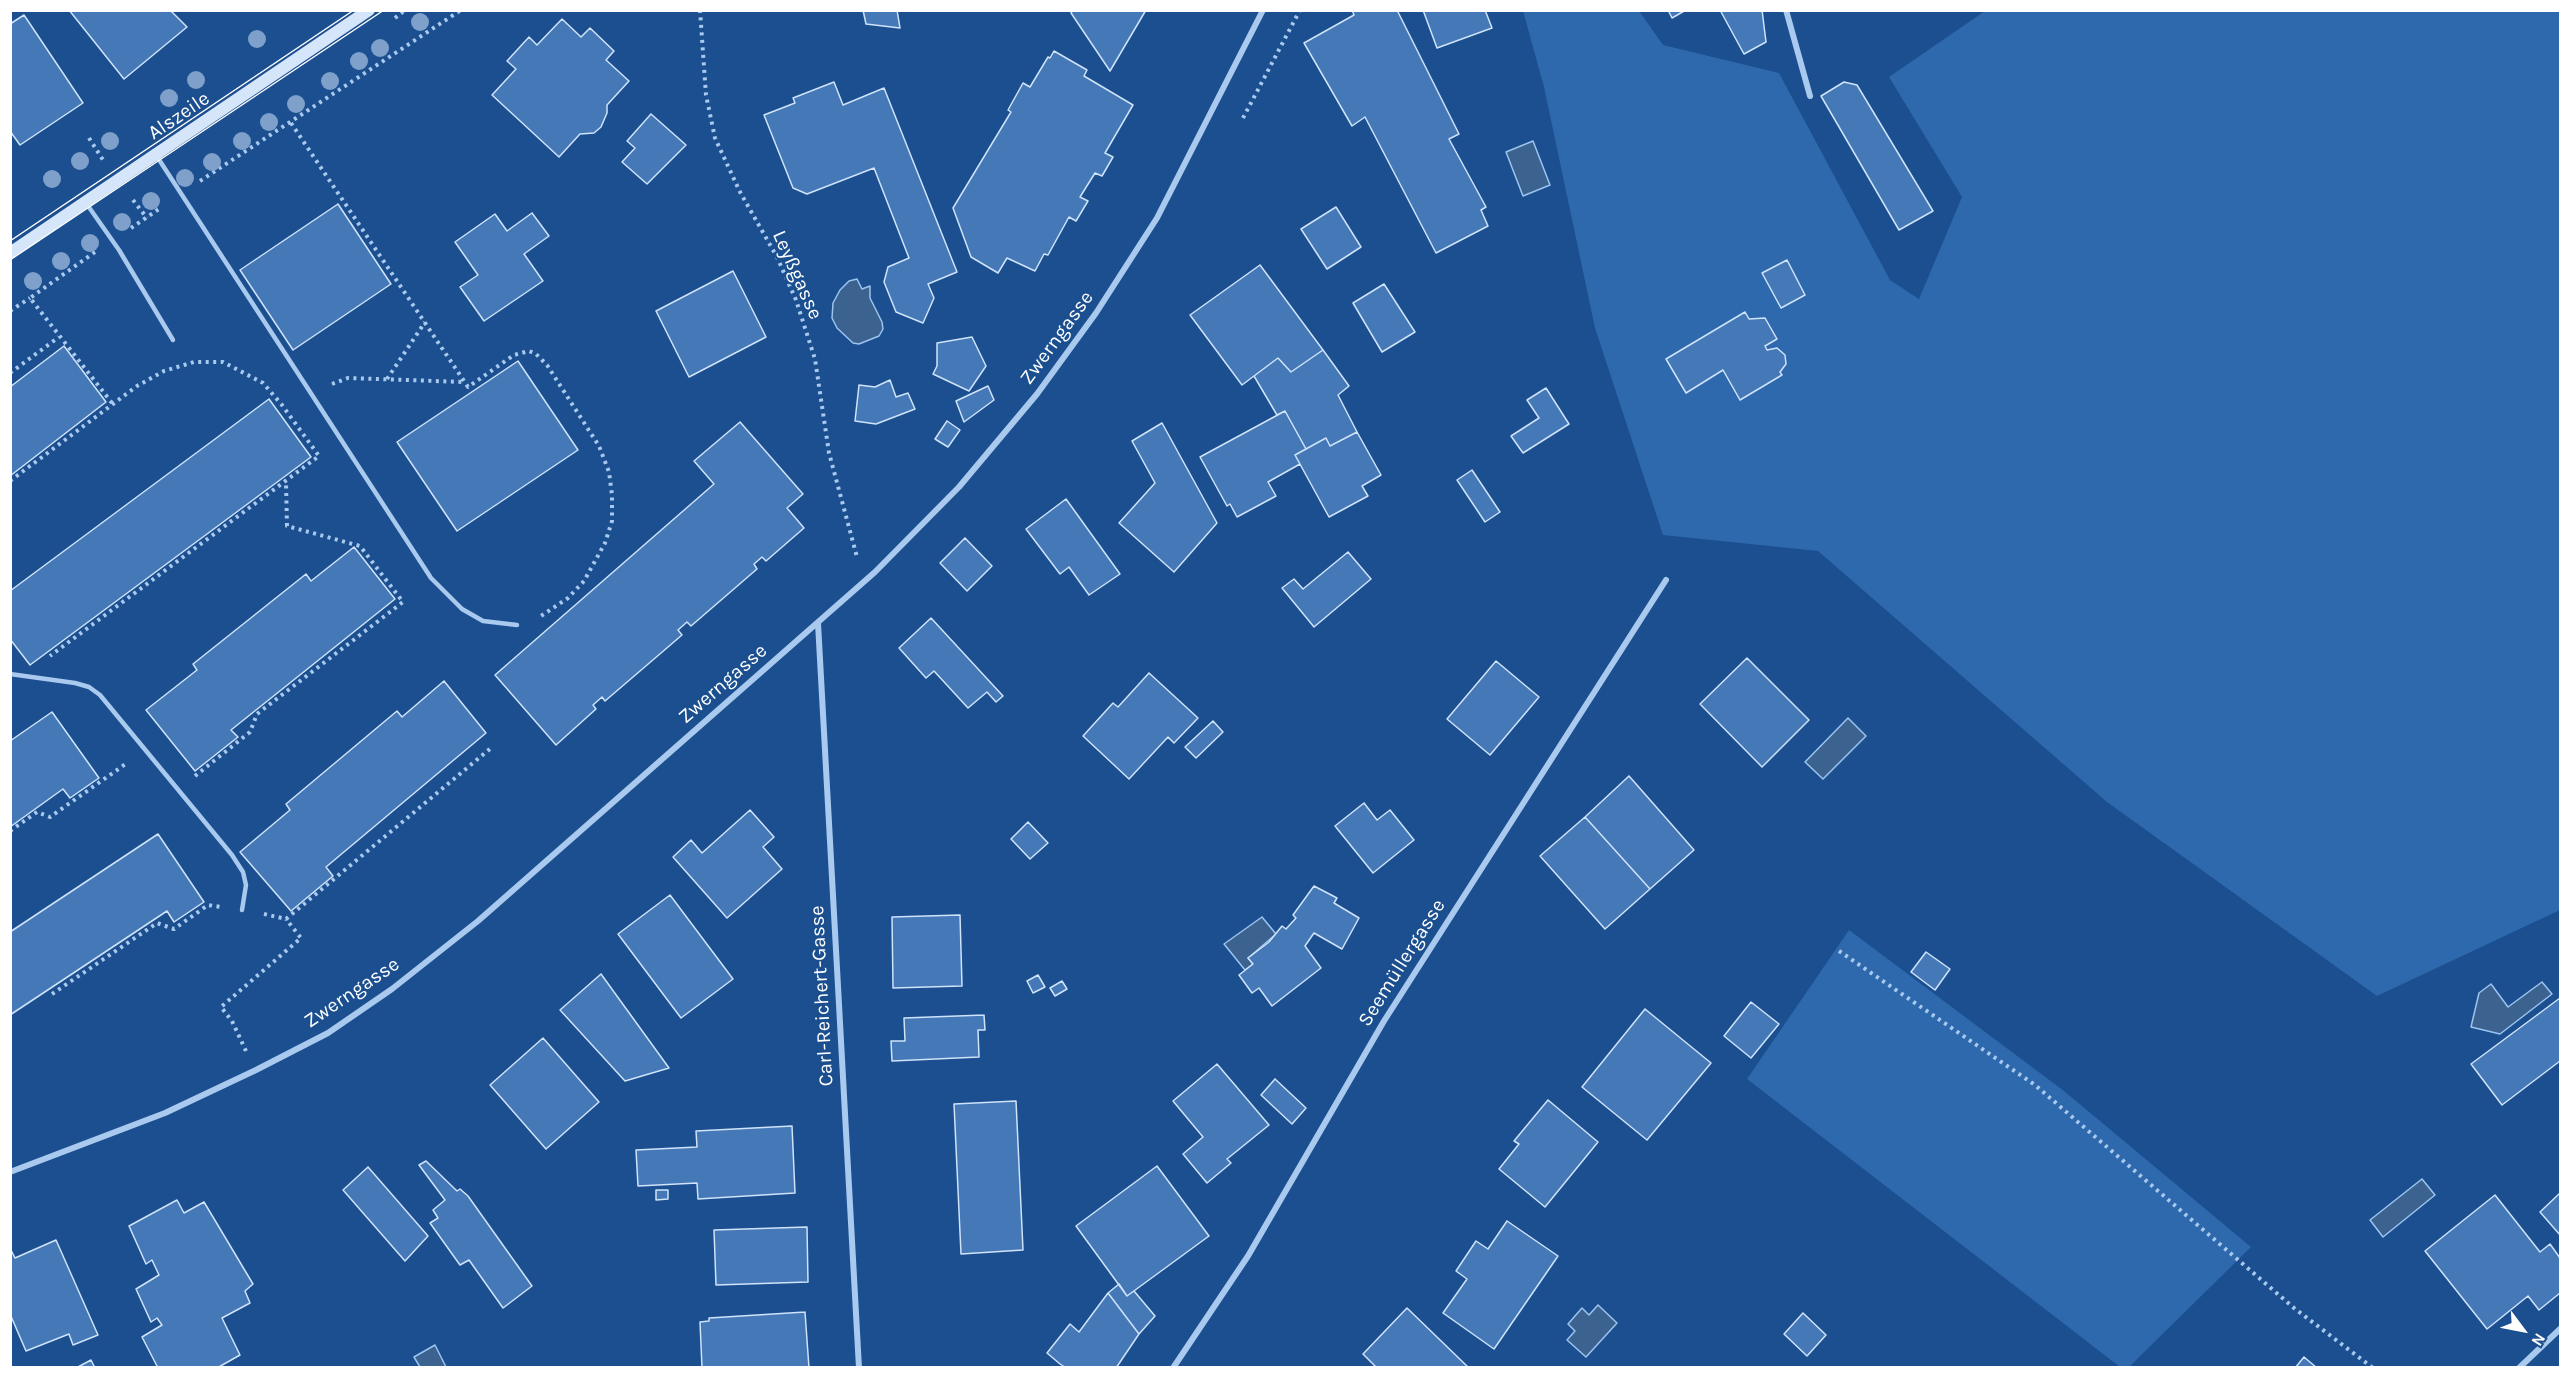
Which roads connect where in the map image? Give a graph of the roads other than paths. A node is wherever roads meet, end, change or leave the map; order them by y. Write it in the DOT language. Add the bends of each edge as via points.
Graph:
graph roads {
  1 [pos="369,10"];
  2 [pos="1263,10"];
  3 [pos="1786,10"];
  4 [pos="1810,96"];
  5 [pos="156,155"];
  6 [pos="86,202"];
  7 [pos="10,253"];
  8 [pos="173,340"];
  9 [pos="1666,580"];
  10 [pos="818,623"];
  11 [pos="517,625"];
  12 [pos="10,674"];
  13 [pos="242,910"];
  14 [pos="10,1172"];
  15 [pos="2560,1329"];
  16 [pos="859,1368"];
  17 [pos="1173,1368"];
  18 [pos="2520,1368"];
  1 -- 5 [label="main road, Alszeile"];
  2 -- 10 [label="street, Zwerngasse" via="1157,218 1069,352 958,487 875,572"];
  3 -- 4 [label="street"];
  5 -- 6 [label="main road, Alszeile"];
  5 -- 11 [label="lane" via="431,578 462,609 483,621"];
  6 -- 7 [label="main road, Alszeile"];
  6 -- 8 [label="lane"];
  9 -- 17 [label="street, Seemüllergasse" via="1384,1021 1248,1256"];
  10 -- 14 [label="street, Zwerngasse" via="478,921 392,989 328,1033 165,1113"];
  10 -- 16 [label="street, Carl-Reichert-Gasse"];
  12 -- 13 [label="lane" via="89,687 100,695 243,872 246,885"];
  15 -- 18 [label="street"];
}
